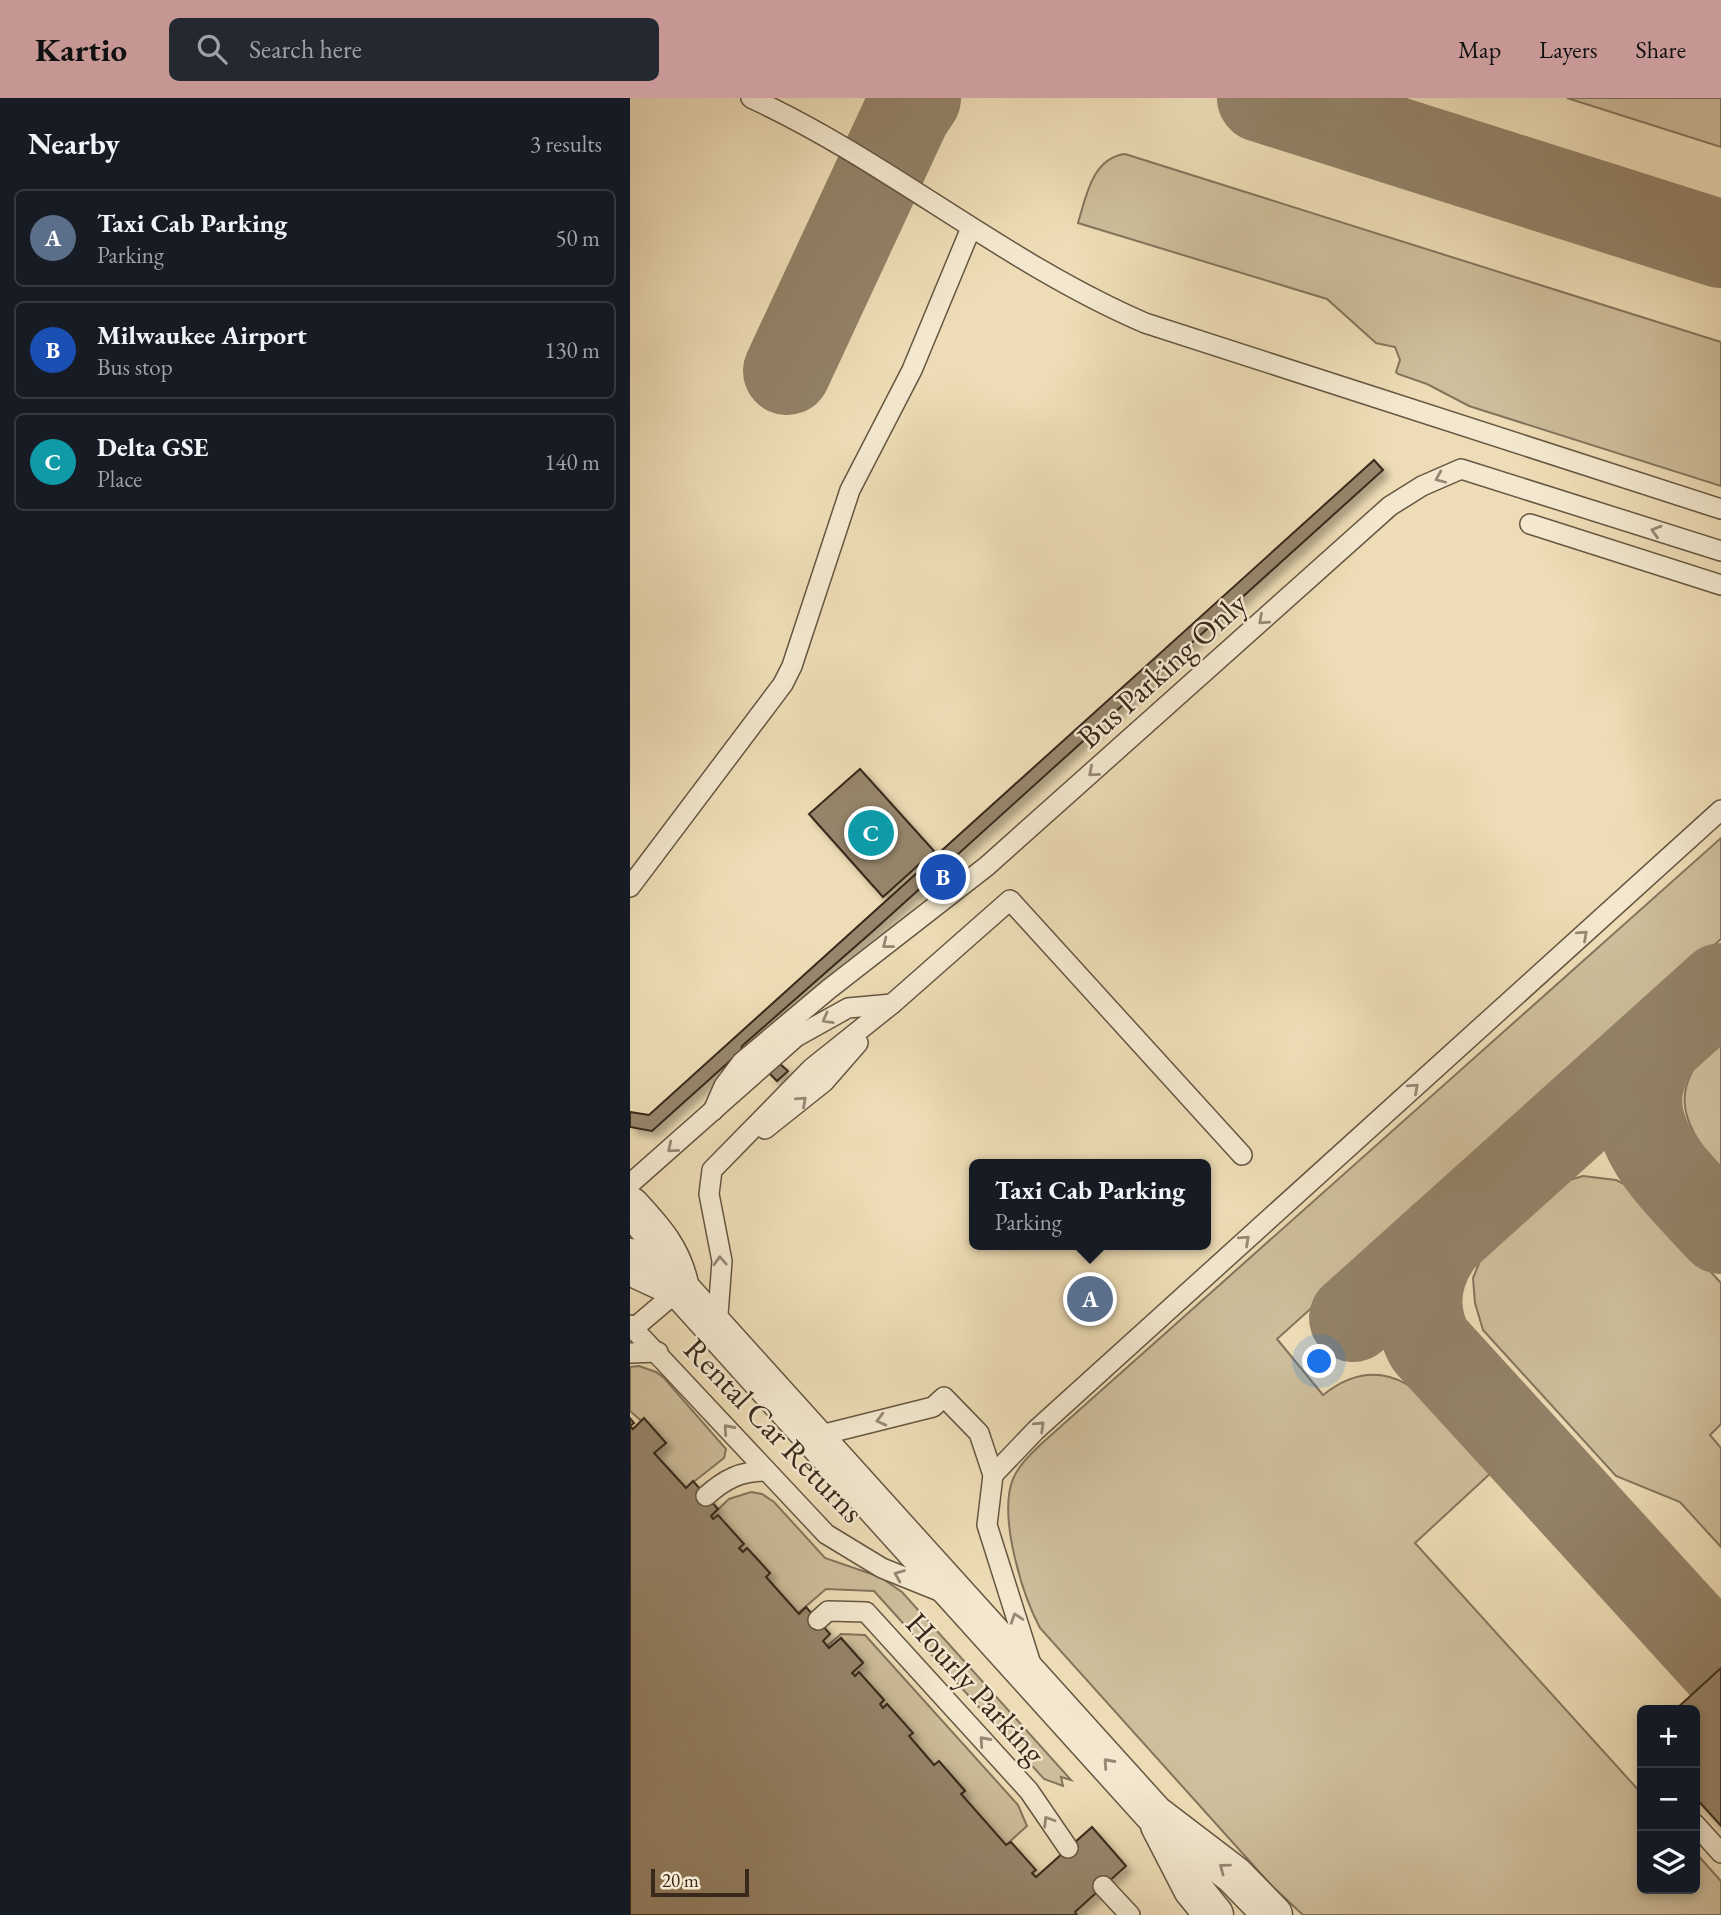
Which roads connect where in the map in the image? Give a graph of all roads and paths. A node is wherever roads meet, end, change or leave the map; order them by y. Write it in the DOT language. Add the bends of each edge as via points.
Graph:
graph roads {
  1 [pos="751,98"];
  2 [pos="971,228"];
  3 [pos="1721,509"];
  4 [pos="1530,524"];
  5 [pos="1721,551"];
  6 [pos="1721,585"];
  7 [pos="1721,810"];
  8 [pos="630,887"];
  9 [pos="892,1004"];
  10 [pos="713,1111"];
  11 [pos="1242,1155"];
  12 [pos="630,1184"];
  13 [pos="630,1206"];
  14 [pos="630,1258"];
  15 [pos="680,1289"];
  16 [pos="632,1327"];
  17 [pos="716,1329"];
  18 [pos="658,1352"];
  19 [pos="630,1353"];
  20 [pos="813,1437"];
  21 [pos="766,1471"];
  22 [pos="993,1475"];
  23 [pos="706,1496"];
  24 [pos="963,1601"];
  25 [pos="818,1620"];
  26 [pos="1037,1683"];
  27 [pos="1154,1814"];
  28 [pos="1700,1830"];
  29 [pos="1068,1848"];
  30 [pos="1721,1853"];
  31 [pos="1103,1886"];
  32 [pos="1130,1915"];
  33 [pos="1214,1915"];
  34 [pos="1273,1915"];
  1 -- 2 [label="lane" via="843,145"];
  2 -- 3 [label="lane" via="1111,309 1144,323"];
  2 -- 8 [label="lane" via="912,370 850,490 783,684"];
  4 -- 6 [label="lane"];
  5 -- 10 [label="lane, Bus Parking Only, one-way" via="1461,469 1422,486 1390,506 986,866 742,1062"];
  22 -- 7 [label="lane, one-way" via="1056,1411"];
  9 -- 10 [label="lane, one-way" via="848,1008 796,1037"];
  9 -- 11 [label="lane" via="1010,900"];
  17 -- 9 [label="lane, one-way" via="722,1261 712,1170 812,1068"];
  10 -- 12 [label="lane, one-way"];
  13 -- 15 [label="street" via="662,1241 676,1266"];
  14 -- 15 [label="street" via="641,1271"];
  15 -- 16 [label="lane"];
  15 -- 17 [label="street"];
  16 -- 18 [label="lane, Rental Car Returns"];
  17 -- 20 [label="street"];
  18 -- 19 [label="lane"];
  21 -- 18 [label="lane, Rental Car Returns, one-way"];
  22 -- 20 [label="lane, one-way" via="979,1433 944,1397 933,1407"];
  20 -- 24 [label="street"];
  21 -- 23 [label="lane" via="728,1479"];
  24 -- 21 [label="lane, Rental Car Returns, one-way" via="881,1568 826,1534"];
  26 -- 22 [label="lane, one-way" via="987,1525"];
  24 -- 26 [label="street"];
  29 -- 25 [label="lane, Hourly Parking, one-way" via="1030,1791 866,1612 828,1611"];
  27 -- 26 [label="street, one-way"];
  27 -- 33 [label="street" via="1193,1889"];
  34 -- 27 [label="street, one-way" via="1234,1875"];
  28 -- 30 [label="lane"];
  31 -- 32 [label="lane"];
}
